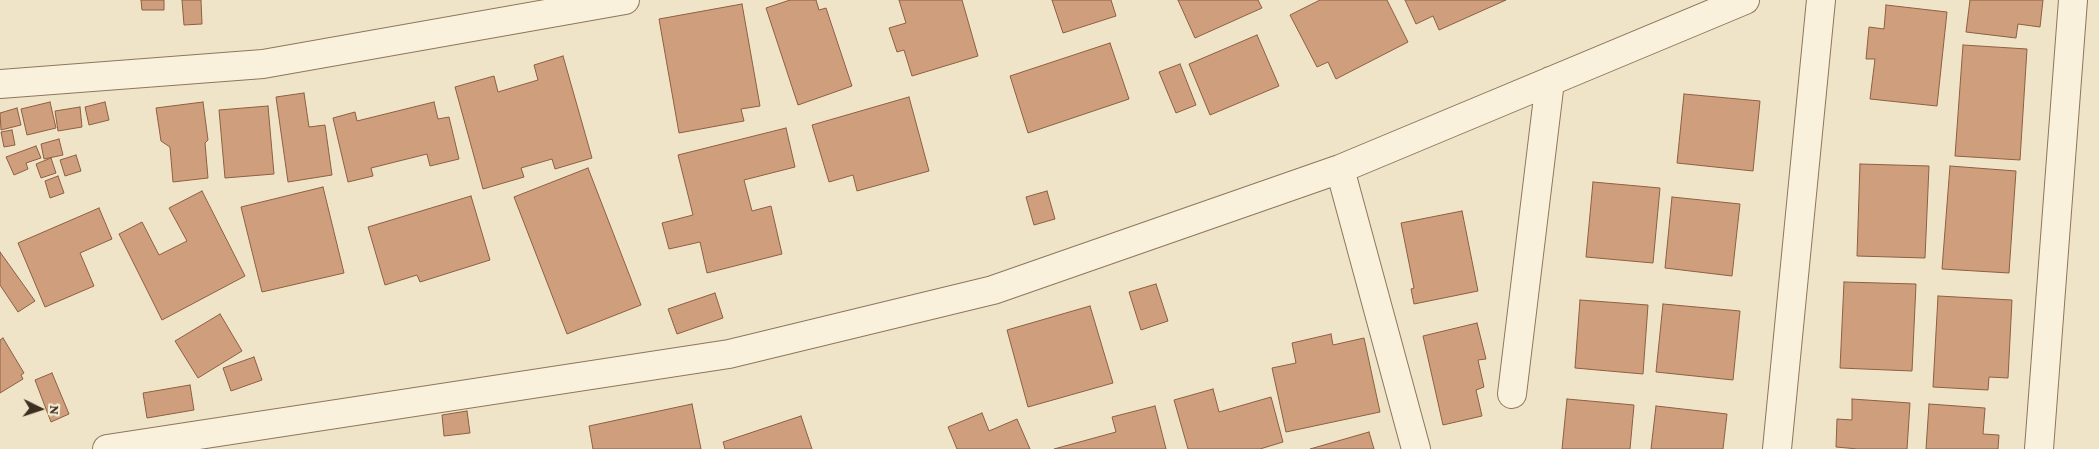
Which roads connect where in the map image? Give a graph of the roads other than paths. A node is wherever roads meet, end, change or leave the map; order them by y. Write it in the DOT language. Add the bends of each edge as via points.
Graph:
graph roads {
  1 [pos="625,0"];
  2 [pos="1745,0"];
  3 [pos="1821,0"];
  4 [pos="2073,0"];
  5 [pos="1550,81"];
  6 [pos="0,84"];
  7 [pos="1340,169"];
  8 [pos="1512,394"];
  9 [pos="108,449"];
  10 [pos="1416,449"];
  11 [pos="1777,449"];
  12 [pos="2039,449"];
  1 -- 6 [label="street" via="263,64"];
  2 -- 5 [label="street"];
  3 -- 11 [label="street"];
  4 -- 12 [label="street"];
  5 -- 7 [label="street"];
  5 -- 8 [label="street"];
  7 -- 9 [label="street" via="993,290 729,354"];
  7 -- 10 [label="street"];
}
